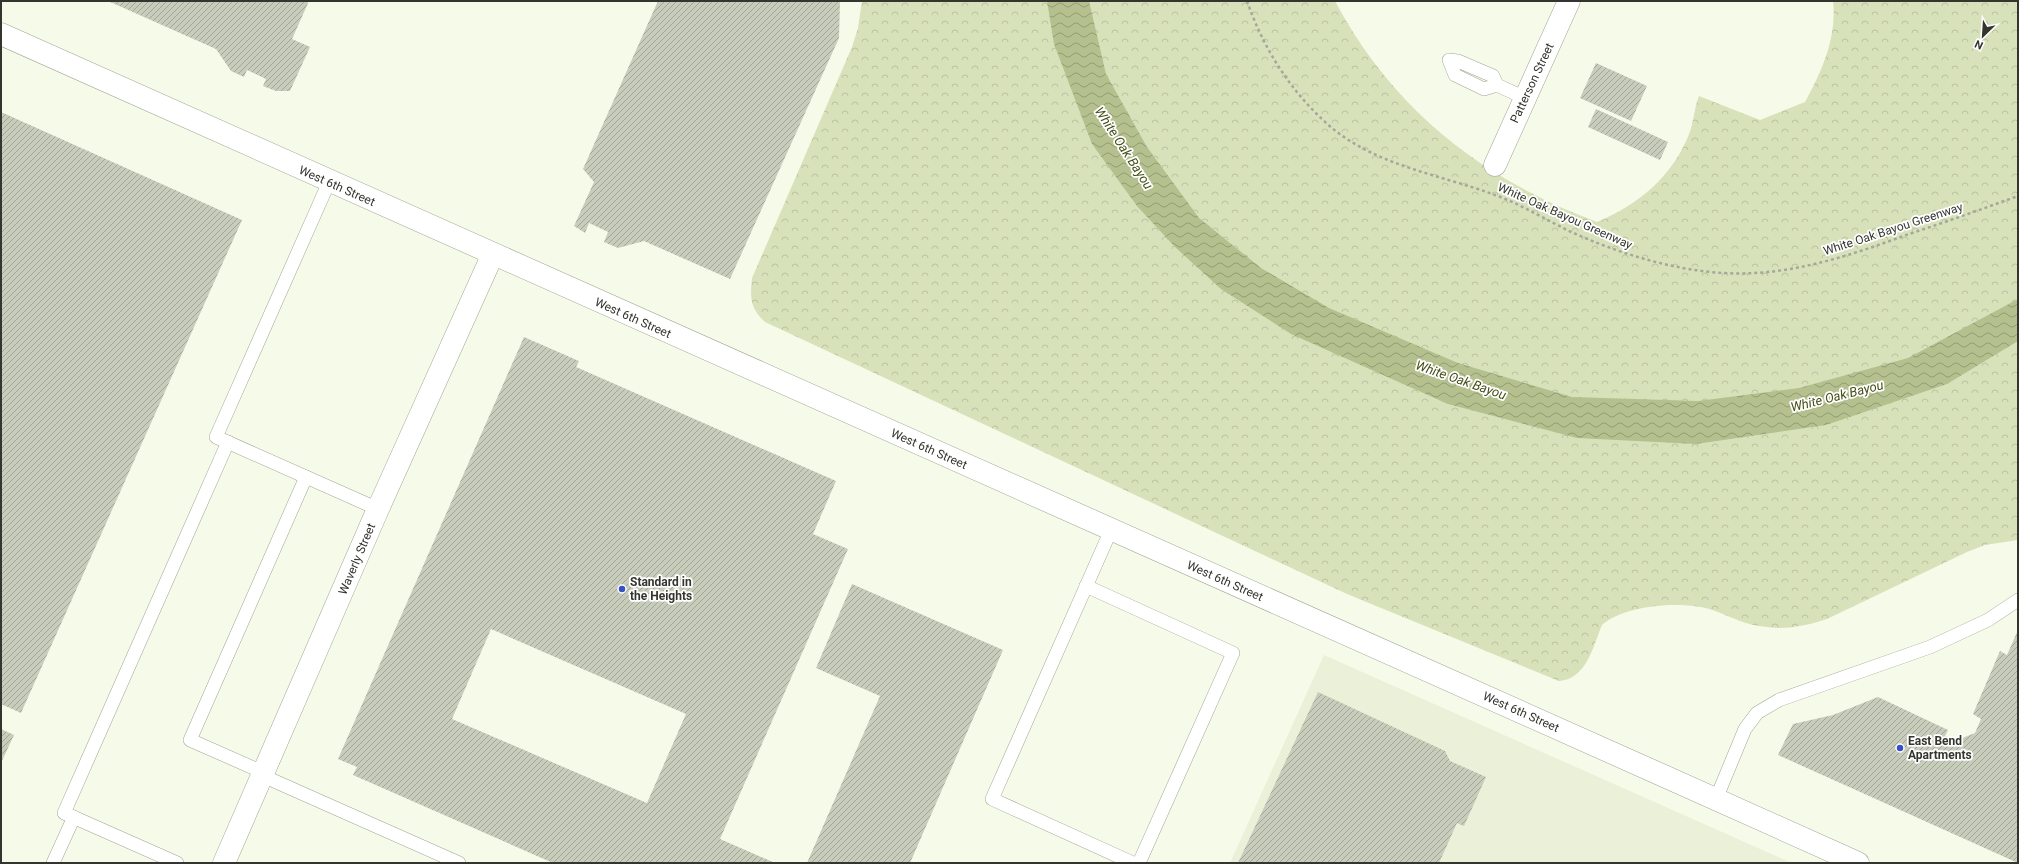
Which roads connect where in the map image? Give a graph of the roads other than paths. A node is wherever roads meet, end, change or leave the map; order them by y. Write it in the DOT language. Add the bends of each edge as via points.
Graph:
graph roads {
  1 [pos="1570,1"];
  2 [pos="1,34"];
  3 [pos="1497,85"];
  4 [pos="1525,98"];
  5 [pos="1495,165"];
  6 [pos="329,182"];
  7 [pos="492,256"];
  8 [pos="228,442"];
  9 [pos="306,477"];
  10 [pos="378,509"];
  11 [pos="1110,530"];
  12 [pos="1086,586"];
  13 [pos="2018,600"];
  14 [pos="264,774"];
  15 [pos="1716,799"];
  16 [pos="74,817"];
  17 [pos="53,863"];
  18 [pos="177,863"];
  19 [pos="224,863"];
  20 [pos="459,863"];
  21 [pos="1133,863"];
  22 [pos="1139,863"];
  23 [pos="1858,863"];
  1 -- 4 [label="street, Patterson Street"];
  2 -- 6 [label="street, West 6th Street"];
  3 -- 4 [label="lane"];
  4 -- 5 [label="street, Patterson Street"];
  6 -- 7 [label="street, West 6th Street"];
  6 -- 8 [label="lane" via="216,437"];
  7 -- 10 [label="street, Waverly Street"];
  7 -- 11 [label="street, West 6th Street"];
  8 -- 9 [label="lane"];
  8 -- 16 [label="lane" via="64,813"];
  9 -- 10 [label="lane"];
  9 -- 14 [label="lane" via="190,740"];
  10 -- 14 [label="street, Waverly Street"];
  11 -- 12 [label="lane"];
  11 -- 15 [label="street, West 6th Street"];
  12 -- 21 [label="lane" via="992,799"];
  12 -- 22 [label="lane" via="1233,653"];
  13 -- 15 [label="lane" via="1988,620 1930,647 1779,700 1757,713 1745,729"];
  14 -- 19 [label="street, Waverly Street"];
  14 -- 20 [label="lane"];
  15 -- 23 [label="street, West 6th Street"];
  16 -- 17 [label="lane"];
  16 -- 18 [label="lane"];
}
